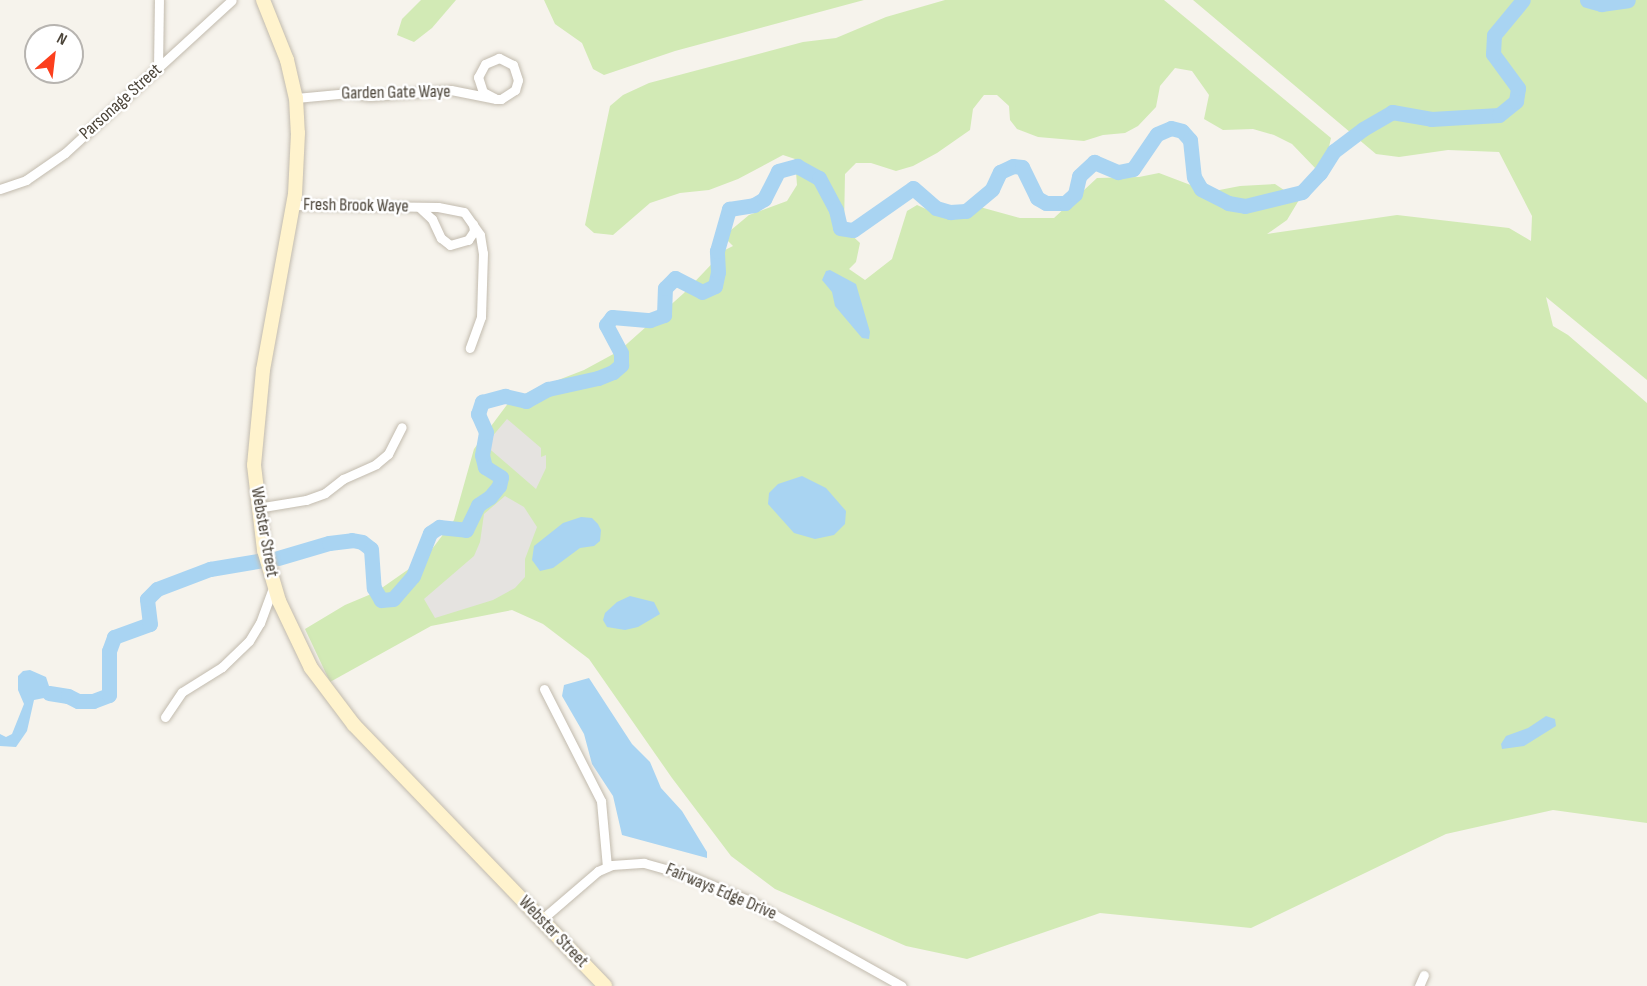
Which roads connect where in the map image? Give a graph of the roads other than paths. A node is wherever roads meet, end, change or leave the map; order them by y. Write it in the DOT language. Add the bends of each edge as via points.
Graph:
graph roads {
  1 [pos="159,0"];
  2 [pos="232,0"];
  3 [pos="263,0"];
  4 [pos="158,69"];
  5 [pos="296,98"];
  6 [pos="496,99"];
  7 [pos="0,189"];
  8 [pos="294,205"];
  9 [pos="419,207"];
  10 [pos="473,224"];
  11 [pos="470,348"];
  12 [pos="402,427"];
  13 [pos="257,508"];
  14 [pos="274,585"];
  15 [pos="544,688"];
  16 [pos="165,717"];
  17 [pos="607,867"];
  18 [pos="541,920"];
  19 [pos="1424,975"];
  20 [pos="605,986"];
  21 [pos="902,986"];
  22 [pos="1419,986"];
  1 -- 4 [label="street"];
  2 -- 4 [label="street, Parsonage Street"];
  3 -- 5 [label="street, Webster Street" via="278,35"];
  4 -- 7 [label="street, Parsonage Street" via="65,153 26,180"];
  5 -- 6 [label="street, Garden Gate Waye" via="451,90"];
  5 -- 8 [label="street, Webster Street" via="298,161"];
  6 -- 6 [label="street" via="511,94 518,80 513,65 499,58 485,64 478,77 483,92"];
  8 -- 9 [label="street, Fresh Brook Waye"];
  8 -- 13 [label="street, Webster Street" via="257,409"];
  9 -- 10 [label="street, Fresh Brook Waye" via="458,209"];
  9 -- 10 [label="street" via="450,245 468,240 474,231"];
  10 -- 11 [label="street" via="483,242 483,274 481,317"];
  12 -- 13 [label="street" via="388,454 325,493"];
  13 -- 14 [label="street, Webster Street"];
  14 -- 16 [label="street" via="249,640 222,667 182,692"];
  14 -- 18 [label="street, Webster Street" via="302,650 336,702 381,755"];
  15 -- 17 [label="street" via="601,801"];
  17 -- 18 [label="street, Fairways Edge Drive" via="585,880"];
  17 -- 21 [label="street, Fairways Edge Drive" via="644,863 716,887 790,921"];
  18 -- 20 [label="street, Webster Street"];
  19 -- 22 [label="street"];
}
